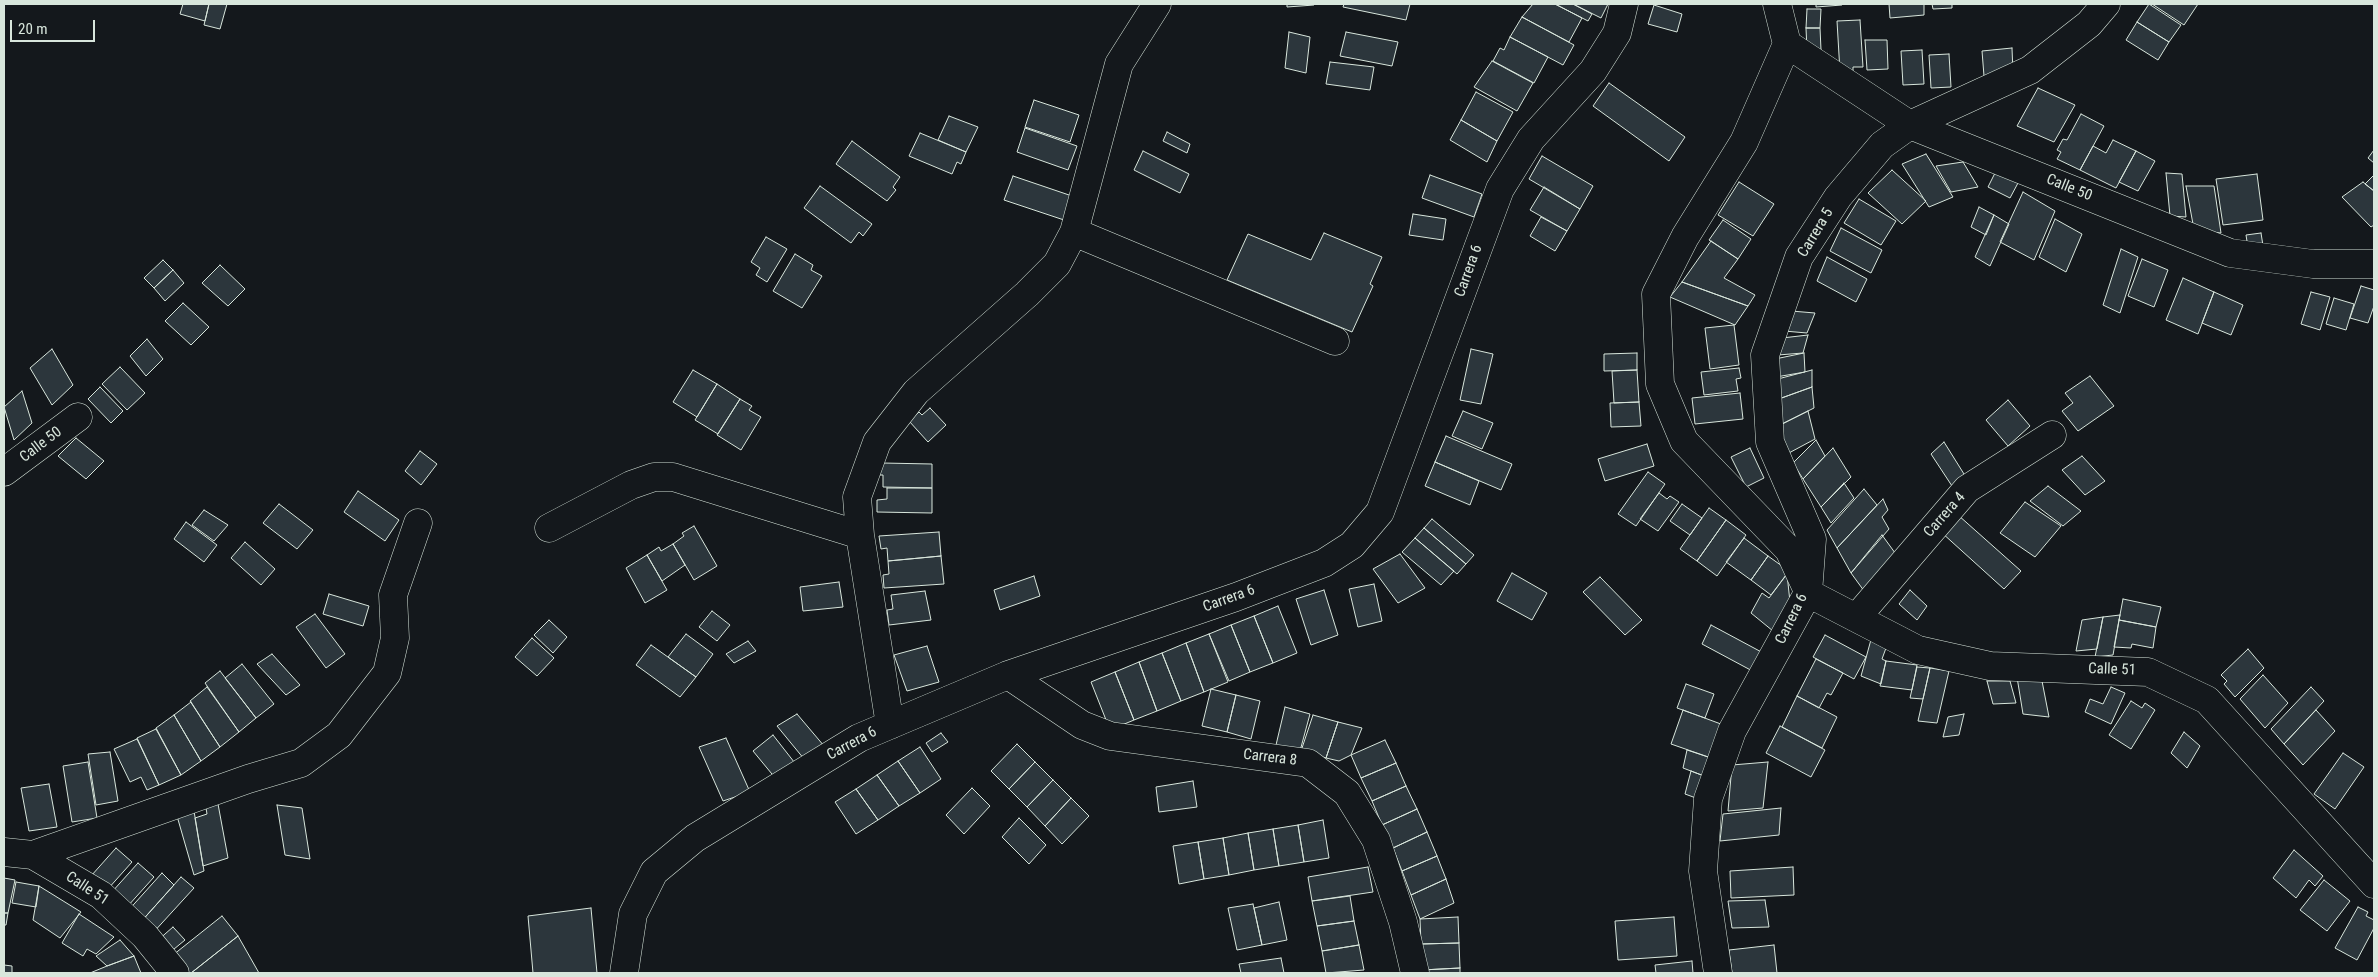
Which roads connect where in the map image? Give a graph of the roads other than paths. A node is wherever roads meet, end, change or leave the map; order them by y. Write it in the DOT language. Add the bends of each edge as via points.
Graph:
graph roads {
  1 [pos="1157,4"];
  2 [pos="1624,4"];
  3 [pos="1777,4"];
  4 [pos="2106,4"];
  5 [pos="1788,44"];
  6 [pos="1910,125"];
  7 [pos="1074,232"];
  8 [pos="2374,264"];
  9 [pos="1335,341"];
  10 [pos="78,417"];
  11 [pos="2052,435"];
  12 [pos="4,472"];
  13 [pos="418,523"];
  14 [pos="549,528"];
  15 [pos="860,535"];
  16 [pos="1808,593"];
  17 [pos="1857,617"];
  18 [pos="1008,675"];
  19 [pos="890,725"];
  20 [pos="4,852"];
  21 [pos="33,855"];
  22 [pos="2374,884"];
  23 [pos="175,973"];
  24 [pos="624,973"];
  25 [pos="1415,973"];
  26 [pos="1718,973"];
  1 -- 7 [label="street" via="1119,64"];
  2 -- 18 [label="street, Carrera 6" via="1616,33 1593,72 1531,139 1500,190 1380,512 1352,544 1324,562 1236,597"];
  3 -- 5 [label="street"];
  4 -- 6 [label="street, Carrera 5" via="2089,24 2030,70"];
  5 -- 6 [label="street, Calle 50"];
  5 -- 16 [label="street, Carrera 6" via="1744,142 1685,236 1656,294 1656,304 1660,384 1684,441 1788,550"];
  6 -- 8 [label="street, Calle 50" via="2230,253 2313,264"];
  6 -- 16 [label="street, Carrera 5" via="1882,145 1857,174 1838,197 1800,257 1765,355 1770,442 1812,539"];
  7 -- 9 [label="street"];
  7 -- 15 [label="street" via="1057,264 916,392 877,442 857,497"];
  10 -- 12 [label="street, Calle 50"];
  11 -- 17 [label="street, Carrera 4" via="1967,489"];
  13 -- 21 [label="street" via="393,595 395,638 387,673 339,735 301,764 248,778"];
  14 -- 15 [label="street" via="632,485 654,477 673,476"];
  15 -- 19 [label="street"];
  16 -- 17 [label="street, Calle 51"];
  16 -- 26 [label="street, Carrera 6" via="1732,731 1708,800 1703,872"];
  17 -- 22 [label="street, Calle 51" via="1918,650 1990,666 2148,672 2206,700"];
  18 -- 19 [label="street, Carrera 6"];
  18 -- 25 [label="street, Carrera 8" via="1082,726 1110,736 1308,763 1347,793 1376,840 1403,922"];
  19 -- 24 [label="street, Carrera 6" via="859,738 695,838 654,872 633,914"];
  20 -- 21 [label="street, Calle 51"];
  21 -- 23 [label="street, Calle 51" via="101,894 145,936"];
}
